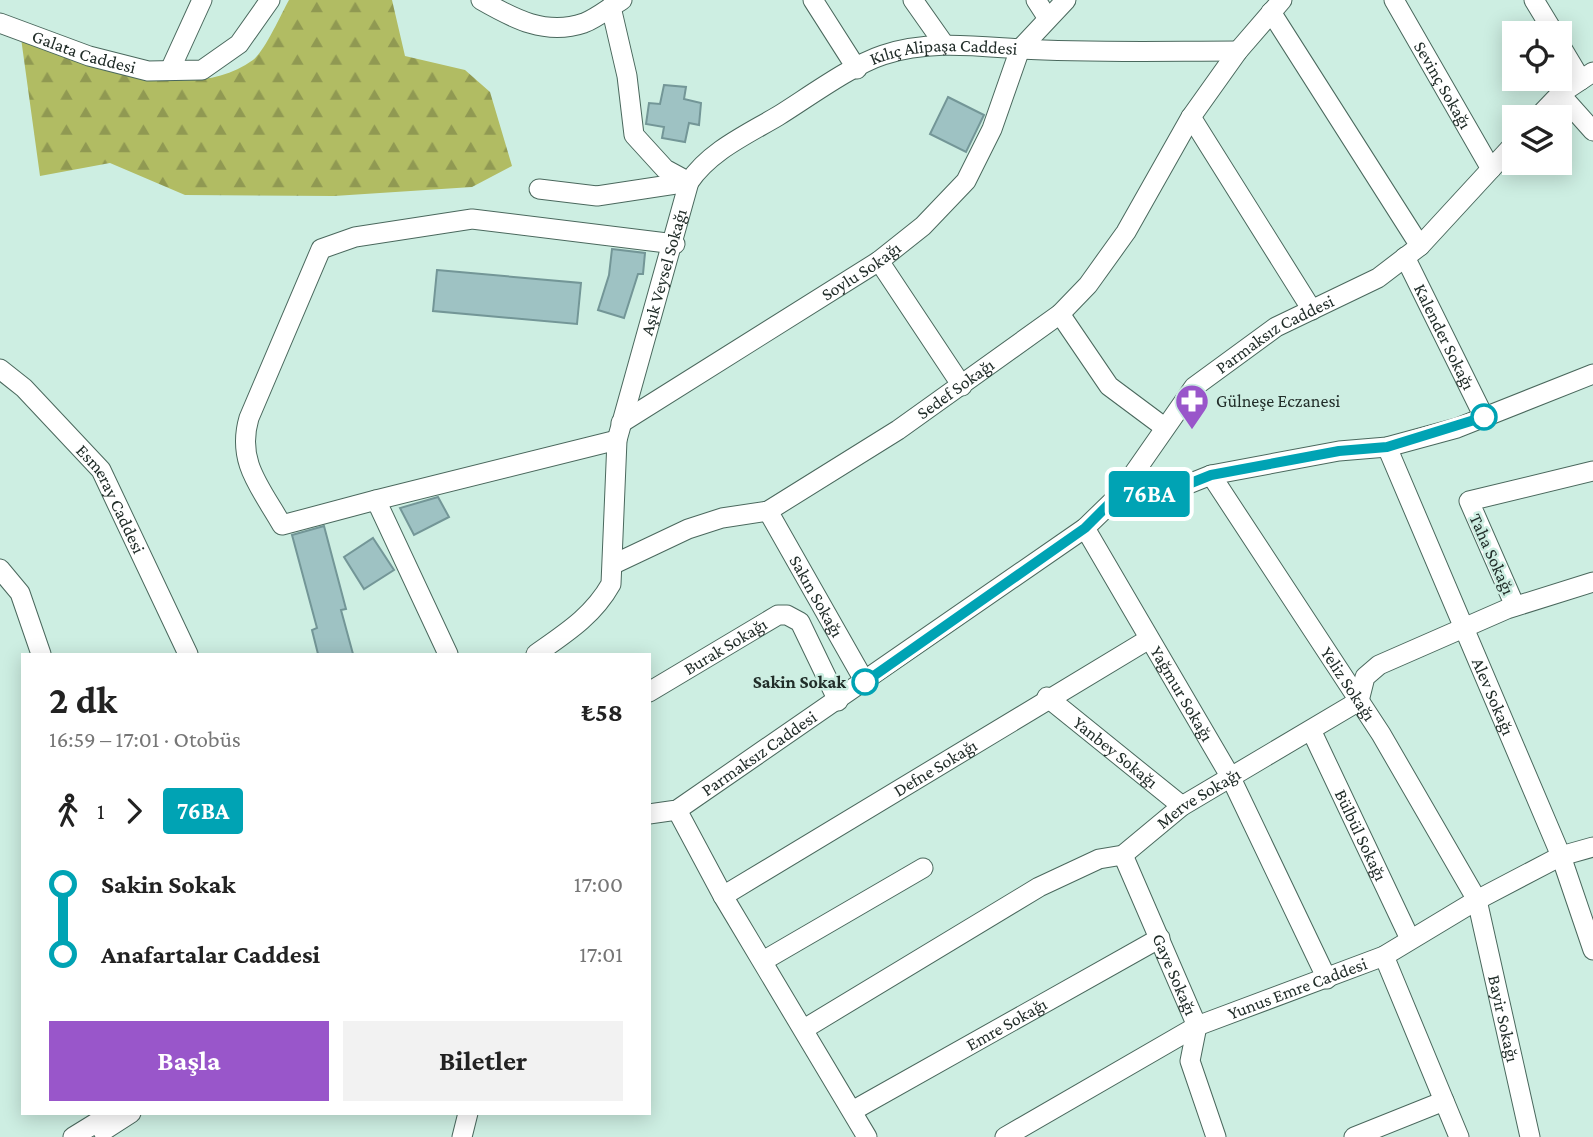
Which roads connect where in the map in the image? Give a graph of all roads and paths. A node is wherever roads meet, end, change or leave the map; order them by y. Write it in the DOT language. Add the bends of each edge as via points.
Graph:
graph roads {
  1 [pos="202,0"];
  2 [pos="270,0"];
  3 [pos="481,0"];
  4 [pos="813,0"];
  5 [pos="913,0"];
  6 [pos="1036,0"];
  7 [pos="1066,0"];
  8 [pos="1394,0"];
  9 [pos="1534,0"];
  10 [pos="616,3"];
  11 [pos="1277,6"];
  12 [pos="1047,17"];
  13 [pos="1547,21"];
  14 [pos="0,23"];
  15 [pos="944,44"];
  16 [pos="1020,49"];
  17 [pos="1238,51"];
  18 [pos="1572,58"];
  19 [pos="858,69"];
  20 [pos="170,70"];
  21 [pos="1587,76"];
  22 [pos="1560,94"];
  23 [pos="1549,105"];
  24 [pos="1191,117"];
  25 [pos="1593,131"];
  26 [pos="1502,157"];
  27 [pos="1491,169"];
  28 [pos="689,182"];
  29 [pos="539,189"];
  30 [pos="674,244"];
  31 [pos="1412,251"];
  32 [pos="879,261"];
  33 [pos="1312,310"];
  34 [pos="1060,314"];
  35 [pos="0,369"];
  36 [pos="1593,374"];
  37 [pos="962,386"];
  38 [pos="1484,417"];
  39 [pos="1164,427"];
  40 [pos="619,431"];
  41 [pos="1387,447"];
  42 [pos="1593,471"];
  43 [pos="1211,475"];
  44 [pos="1118,495"];
  45 [pos="376,500"];
  46 [pos="768,511"];
  47 [pos="1085,528"];
  48 [pos="614,564"];
  49 [pos="0,569"];
  50 [pos="1593,582"];
  51 [pos="1515,606"];
  52 [pos="1463,628"];
  53 [pos="1149,639"];
  54 [pos="41,653"];
  55 [pos="188,653"];
  56 [pos="447,653"];
  57 [pos="537,653"];
  58 [pos="865,682"];
  59 [pos="651,691"];
  60 [pos="1047,698"];
  61 [pos="838,701"];
  62 [pos="1359,701"];
  63 [pos="1312,732"];
  64 [pos="1230,776"];
  65 [pos="1181,806"];
  66 [pos="677,810"];
  67 [pos="651,814"];
  68 [pos="1593,847"];
  69 [pos="1123,855"];
  70 [pos="1561,856"];
  71 [pos="923,868"];
  72 [pos="723,896"];
  73 [pos="1477,900"];
  74 [pos="1160,938"];
  75 [pos="1410,939"];
  76 [pos="1593,950"];
  77 [pos="1384,956"];
  78 [pos="763,961"];
  79 [pos="1327,979"];
  80 [pos="1197,1026"];
  81 [pos="804,1029"];
  82 [pos="1444,1101"];
  83 [pos="854,1110"];
  84 [pos="109,1115"];
  85 [pos="128,1115"];
  86 [pos="468,1115"];
  87 [pos="73,1137"];
  88 [pos="93,1137"];
  89 [pos="462,1137"];
  90 [pos="867,1137"];
  91 [pos="1005,1137"];
  92 [pos="1216,1137"];
  93 [pos="1354,1137"];
  94 [pos="1459,1137"];
  95 [pos="1530,1137"];
  1 -- 20 [label="street"];
  2 -- 20 [label="street, Galata Caddesi" via="239,44 202,70"];
  3 -- 10 [label="street" via="519,22 551,28 585,22"];
  4 -- 19 [label="street"];
  5 -- 15 [label="street"];
  6 -- 12 [label="street"];
  7 -- 12 [label="street"];
  8 -- 27 [label="street, Sevinç Sokağı"];
  9 -- 13 [label="street"];
  10 -- 28 [label="street" via="634,135 665,169"];
  11 -- 17 [label="street, Sedef Sokağı"];
  11 -- 31 [label="street, Kalender Sokağı"];
  12 -- 16 [label="street"];
  14 -- 20 [label="street, Galata Caddesi" via="89,56 148,71"];
  15 -- 16 [label="street, Kılıç Alipaşa Caddesi"];
  15 -- 19 [label="street, Kılıç Alipaşa Caddesi" via="881,55"];
  16 -- 17 [label="street, Kılıç Alipaşa Caddesi"];
  16 -- 32 [label="street, Soylu Sokağı" via="992,130 966,181 923,226"];
  17 -- 24 [label="street, Sedef Sokağı"];
  18 -- 21 [label="street"];
  19 -- 28 [label="street, Kılıç Alipaşa Caddesi" via="722,150"];
  21 -- 22 [label="street"];
  22 -- 23 [label="street"];
  22 -- 25 [label="street"];
  24 -- 33 [label="street"];
  24 -- 34 [label="street, Sedef Sokağı" via="1126,232 1088,285"];
  26 -- 27 [label="street, Parmaksız Caddesi"];
  27 -- 31 [label="street, Parmaksız Caddesi"];
  28 -- 29 [label="street" via="597,196"];
  28 -- 30 [label="street, Aşık Veysel Sokağı"];
  30 -- 40 [label="street, Aşık Veysel Sokağı"];
  30 -- 45 [label="street, Soylu Sokağı" via="472,219 355,237 321,249 249,418 243,438 247,465 282,525"];
  31 -- 33 [label="street, Parmaksız Caddesi" via="1378,278"];
  31 -- 38 [label="street, Kalender Sokağı"];
  32 -- 37 [label="street"];
  32 -- 40 [label="street, Soylu Sokağı"];
  33 -- 39 [label="street, Parmaksız Caddesi" via="1276,327 1194,387"];
  34 -- 37 [label="street, Sedef Sokağı"];
  34 -- 39 [label="street" via="1109,386"];
  35 -- 55 [label="street, Esmeray Caddesi" via="24,388 101,470"];
  36 -- 38 [label="street"];
  37 -- 46 [label="street, Sedef Sokağı"];
  38 -- 41 [label="street"];
  39 -- 44 [label="street, Parmaksız Caddesi"];
  40 -- 45 [label="street, Soylu Sokağı"];
  40 -- 48 [label="street, Aşık Veysel Sokağı"];
  41 -- 43 [label="street" via="1339,451"];
  41 -- 52 [label="street, Alev Sokağı"];
  42 -- 51 [label="street, Taha Sokağı" via="1469,501"];
  43 -- 44 [label="street" via="1166,493"];
  43 -- 62 [label="street, Yeliz Sokağı"];
  44 -- 47 [label="street, Parmaksız Caddesi"];
  45 -- 56 [label="street"];
  46 -- 48 [label="street, Sedef Sokağı" via="688,529"];
  46 -- 58 [label="street, Sakın Sokağı"];
  47 -- 53 [label="street, Yağmur Sokağı"];
  47 -- 58 [label="street, Parmaksız Caddesi"];
  48 -- 57 [label="street" via="611,584 600,603"];
  49 -- 54 [label="street" via="20,593"];
  50 -- 51 [label="street"];
  51 -- 52 [label="street"];
  52 -- 62 [label="street" via="1379,665 1365,677"];
  52 -- 70 [label="street, Alev Sokağı"];
  53 -- 60 [label="street, Defne Sokağı"];
  53 -- 64 [label="street, Yağmur Sokağı"];
  58 -- 61 [label="street, Parmaksız Caddesi"];
  59 -- 61 [label="street, Burak Sokağı" via="778,615 787,615 800,622"];
  60 -- 65 [label="street, Yanbey Sokağı"];
  60 -- 72 [label="street, Defne Sokağı"];
  61 -- 66 [label="street, Parmaksız Caddesi"];
  62 -- 63 [label="street, Merve Sokağı"];
  62 -- 73 [label="street, Yeliz Sokağı"];
  63 -- 64 [label="street, Merve Sokağı"];
  63 -- 75 [label="street, Bülbül Sokağı"];
  64 -- 65 [label="street, Merve Sokağı"];
  64 -- 79 [label="street, Yağmur Sokağı"];
  65 -- 69 [label="street, Merve Sokağı"];
  66 -- 67 [label="street"];
  66 -- 72 [label="street"];
  68 -- 70 [label="street, Yunus Emre Caddesi"];
  69 -- 74 [label="street, Gaye Sokağı"];
  69 -- 81 [label="street, Merve Sokağı" via="1099,859 1039,887"];
  70 -- 73 [label="street, Yunus Emre Caddesi"];
  70 -- 76 [label="street, Alev Sokağı"];
  71 -- 78 [label="street"];
  72 -- 78 [label="street"];
  73 -- 75 [label="street, Yunus Emre Caddesi"];
  73 -- 95 [label="street, Bayir Sokağı"];
  74 -- 80 [label="street, Gaye Sokağı"];
  74 -- 83 [label="street, Emre Sokağı"];
  75 -- 77 [label="street, Yunus Emre Caddesi"];
  77 -- 79 [label="street, Yunus Emre Caddesi"];
  77 -- 82 [label="street"];
  78 -- 81 [label="street"];
  79 -- 80 [label="street, Yunus Emre Caddesi"];
  80 -- 91 [label="street, Yunus Emre Caddesi"];
  80 -- 92 [label="street, Gaye Sokağı" via="1190,1061"];
  81 -- 83 [label="street"];
  82 -- 93 [label="street"];
  82 -- 94 [label="street"];
  83 -- 90 [label="street"];
  84 -- 87 [label="street"];
  85 -- 88 [label="street"];
  86 -- 89 [label="street"];
}
